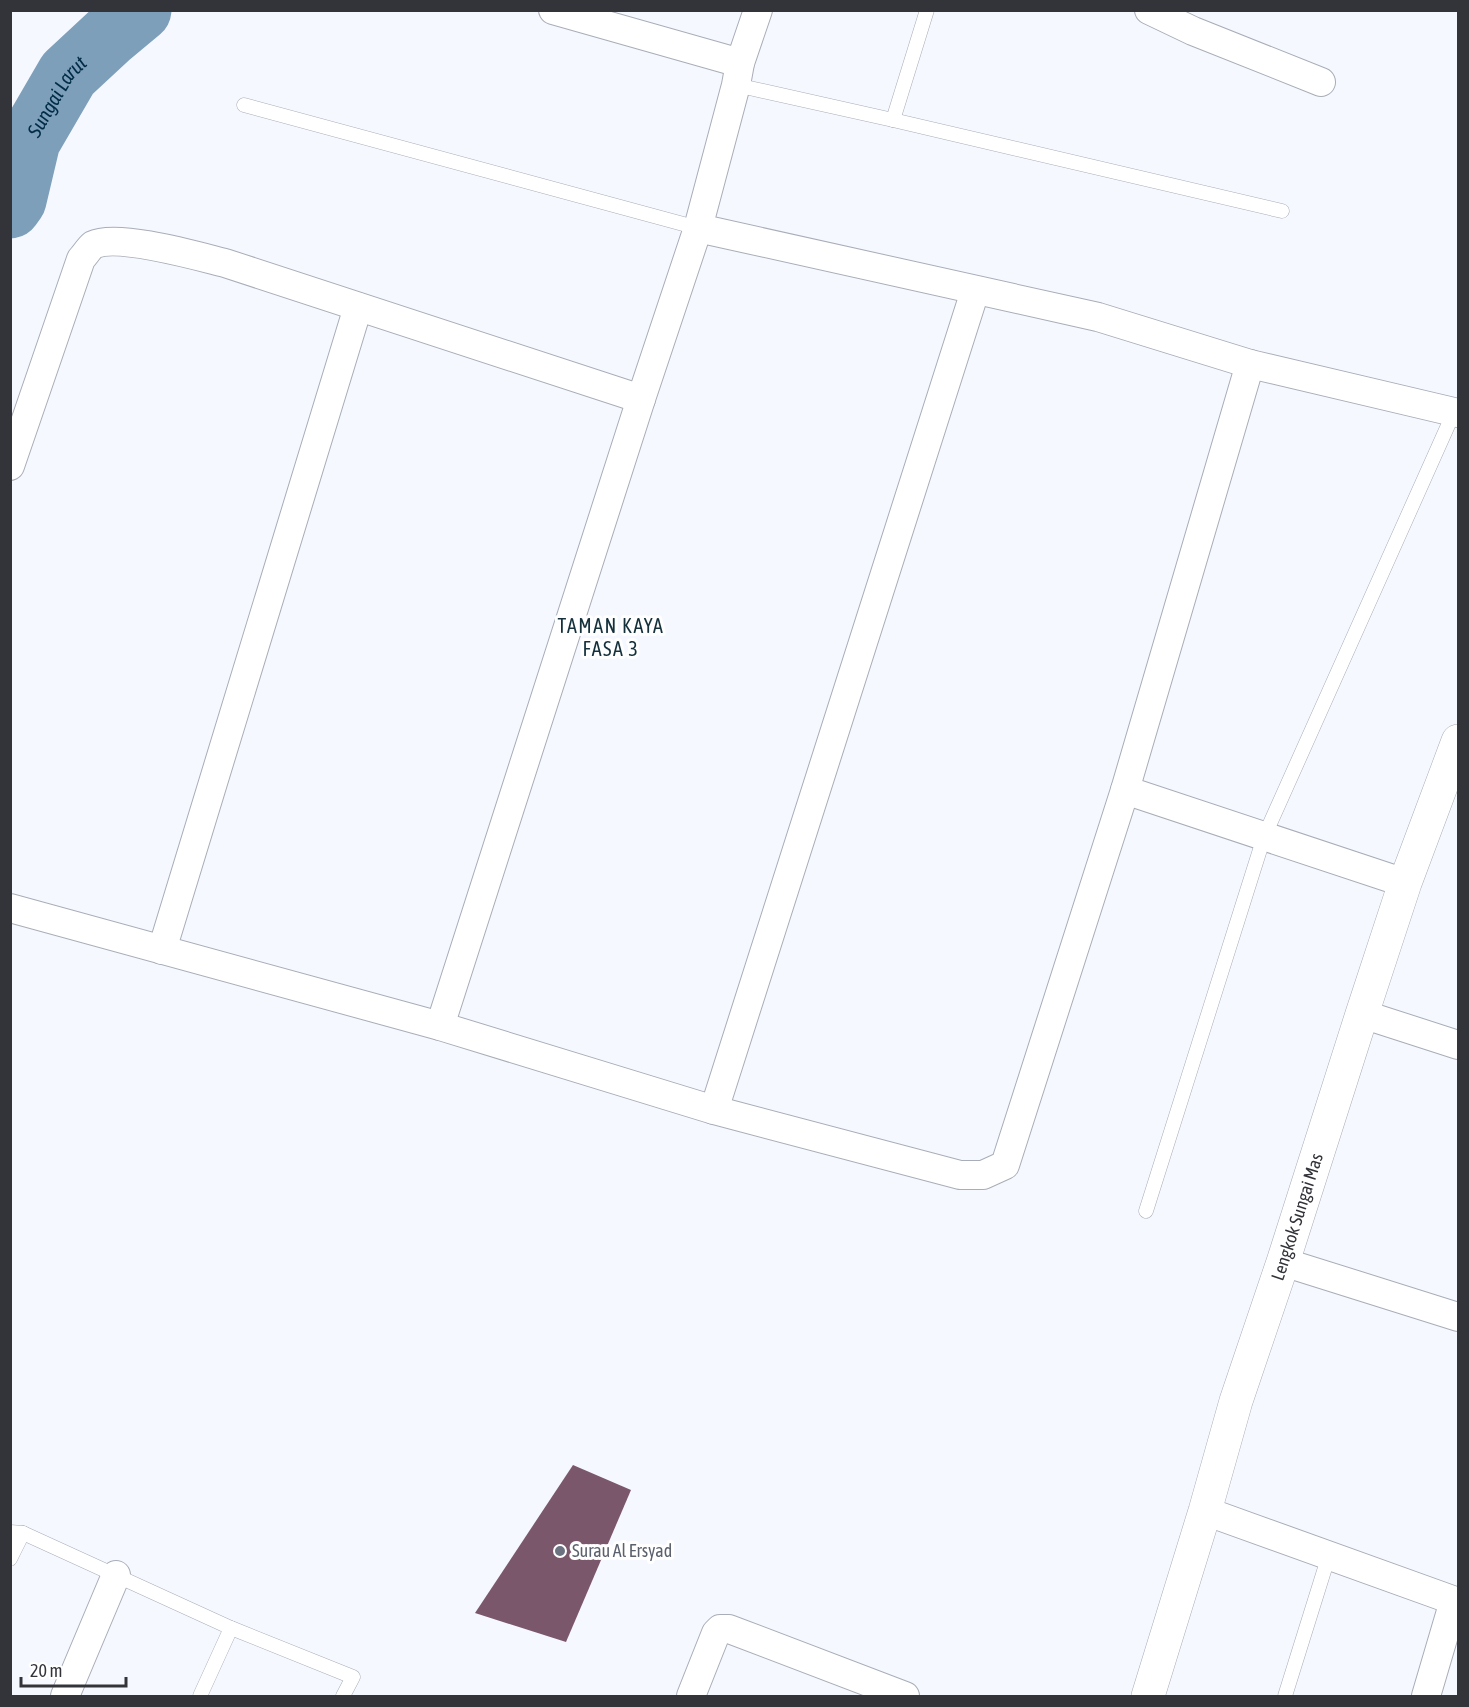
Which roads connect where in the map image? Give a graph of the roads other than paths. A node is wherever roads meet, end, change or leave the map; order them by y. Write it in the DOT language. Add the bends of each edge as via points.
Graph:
graph roads {
  1 [pos="553,10"];
  2 [pos="758,10"];
  3 [pos="927,10"];
  4 [pos="1149,10"];
  5 [pos="588,15"];
  6 [pos="738,74"];
  7 [pos="1321,82"];
  8 [pos="244,105"];
  9 [pos="893,120"];
  10 [pos="1282,211"];
  11 [pos="698,228"];
  12 [pos="975,291"];
  13 [pos="358,307"];
  14 [pos="1250,364"];
  15 [pos="641,399"];
  16 [pos="1456,413"];
  17 [pos="10,466"];
  18 [pos="1458,741"];
  19 [pos="1125,790"];
  20 [pos="1264,837"];
  21 [pos="1405,883"];
  22 [pos="10,908"];
  23 [pos="162,950"];
  24 [pos="1362,1014"];
  25 [pos="440,1026"];
  26 [pos="1458,1045"];
  27 [pos="714,1110"];
  28 [pos="1146,1211"];
  29 [pos="1283,1262"];
  30 [pos="1458,1317"];
  31 [pos="1205,1510"];
  32 [pos="17,1533"];
  33 [pos="1329,1555"];
  34 [pos="10,1559"];
  35 [pos="116,1575"];
  36 [pos="1456,1601"];
  37 [pos="231,1628"];
  38 [pos="65,1696"];
  39 [pos="200,1696"];
  40 [pos="343,1696"];
  41 [pos="691,1696"];
  42 [pos="905,1696"];
  43 [pos="1148,1696"];
  44 [pos="1284,1696"];
  45 [pos="1426,1696"];
  1 -- 5 [label="street"];
  2 -- 6 [label="street"];
  3 -- 9 [label="lane"];
  4 -- 7 [label="street"];
  5 -- 6 [label="street"];
  6 -- 9 [label="lane"];
  6 -- 11 [label="street"];
  8 -- 11 [label="lane"];
  9 -- 10 [label="lane"];
  11 -- 12 [label="street"];
  11 -- 15 [label="street"];
  12 -- 14 [label="street" via="1098,317"];
  12 -- 27 [label="street"];
  13 -- 15 [label="street"];
  13 -- 17 [label="street" via="225,263 168,249 117,241 93,246 81,259"];
  13 -- 23 [label="street"];
  14 -- 16 [label="street"];
  14 -- 19 [label="street"];
  15 -- 25 [label="street"];
  16 -- 20 [label="lane"];
  18 -- 21 [label="street, Lengkok Sungai Mas"];
  19 -- 20 [label="street"];
  19 -- 27 [label="street" via="1005,1165 983,1174 960,1175"];
  20 -- 21 [label="street"];
  20 -- 28 [label="lane"];
  21 -- 24 [label="street, Lengkok Sungai Mas"];
  22 -- 23 [label="street"];
  23 -- 25 [label="street"];
  24 -- 26 [label="street"];
  24 -- 29 [label="street, Lengkok Sungai Mas"];
  25 -- 27 [label="street"];
  29 -- 30 [label="street"];
  29 -- 31 [label="street, Lengkok Sungai Mas" via="1236,1401"];
  31 -- 33 [label="street"];
  31 -- 43 [label="street, Lengkok Sungai Mas"];
  32 -- 34 [label="lane"];
  32 -- 35 [label="lane"];
  33 -- 36 [label="street"];
  33 -- 44 [label="lane"];
  35 -- 37 [label="lane"];
  35 -- 38 [label="street"];
  36 -- 45 [label="street"];
  37 -- 39 [label="lane"];
  37 -- 40 [label="lane" via="353,1677"];
  41 -- 42 [label="street" via="720,1629 729,1629"];
}
